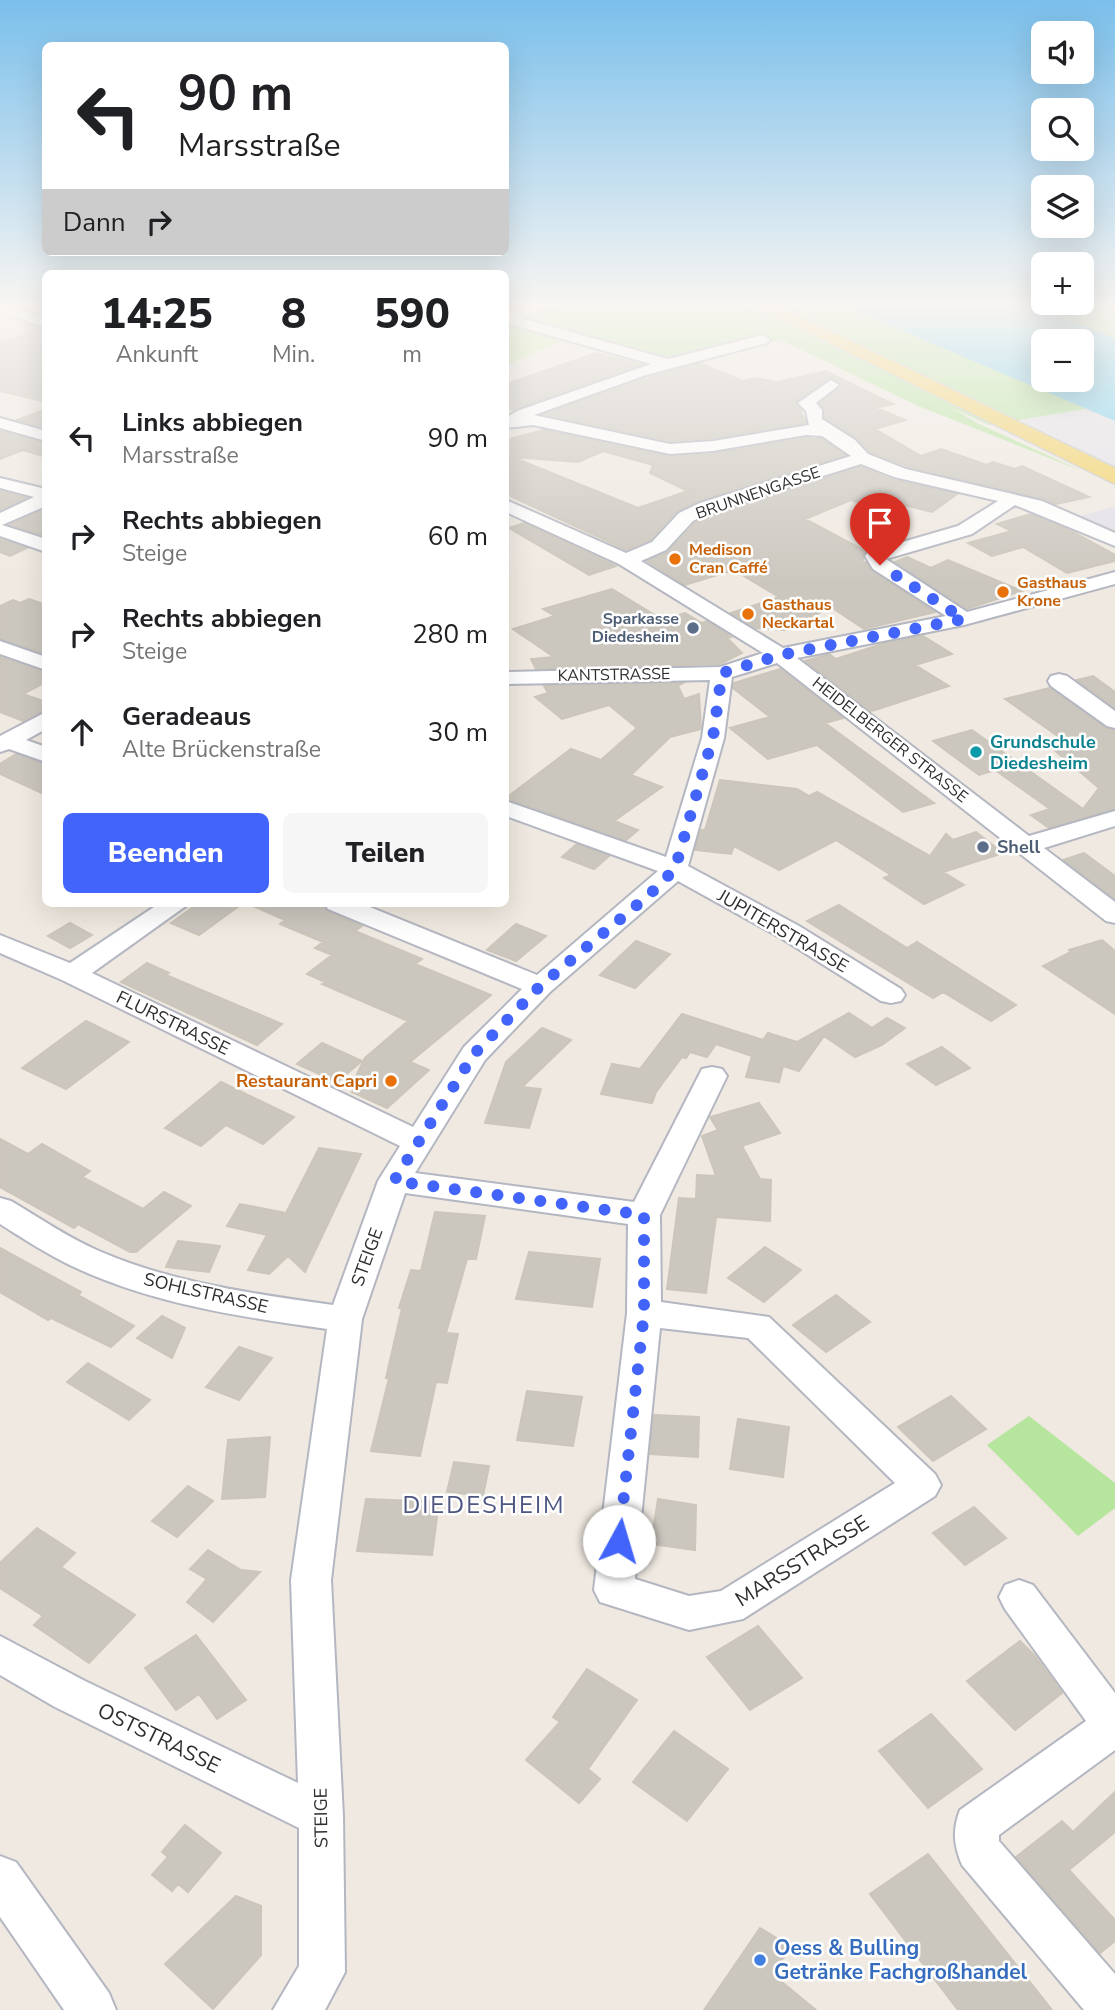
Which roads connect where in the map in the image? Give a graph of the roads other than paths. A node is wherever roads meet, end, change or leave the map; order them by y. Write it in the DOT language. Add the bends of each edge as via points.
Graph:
graph roads {
  1 [pos="562,398"];
  2 [pos="814,398"];
  3 [pos="953,398"];
  4 [pos="511,421"];
  5 [pos="0,423"];
  6 [pos="826,431"];
  7 [pos="42,435"];
  8 [pos="862,458"];
  9 [pos="1115,477"];
  10 [pos="0,483"];
  11 [pos="42,496"];
  12 [pos="42,499"];
  13 [pos="1011,499"];
  14 [pos="509,506"];
  15 [pos="0,520"];
  16 [pos="0,530"];
  17 [pos="1115,540"];
  18 [pos="42,545"];
  19 [pos="626,560"];
  20 [pos="1115,578"];
  21 [pos="1045,596"];
  22 [pos="1115,596"];
  23 [pos="964,619"];
  24 [pos="0,646"];
  25 [pos="780,655"];
  26 [pos="42,662"];
  27 [pos="722,673"];
  28 [pos="509,678"];
  29 [pos="1059,681"];
  30 [pos="42,721"];
  31 [pos="1115,721"];
  32 [pos="4,743"];
  33 [pos="42,754"];
  34 [pos="509,809"];
  35 [pos="1115,818"];
  36 [pos="1024,846"];
  37 [pos="675,869"];
  38 [pos="171,907"];
  39 [pos="347,907"];
  40 [pos="1115,915"];
  41 [pos="0,943"];
  42 [pos="72,974"];
  43 [pos="540,986"];
  44 [pos="891,995"];
  45 [pos="712,1076"];
  46 [pos="420,1143"];
  47 [pos="394,1181"];
  48 [pos="0,1209"];
  49 [pos="644,1215"];
  50 [pos="644,1313"];
  51 [pos="345,1319"];
  52 [pos="1019,1597"];
  53 [pos="0,1654"];
  54 [pos="1115,1725"];
  55 [pos="321,1816"];
  56 [pos="0,1878"];
  57 [pos="92,2010"];
  58 [pos="297,2010"];
  59 [pos="1115,2010"];
  1 -- 4 [label="street"];
  2 -- 6 [label="street" via="806,403 814,410 814,421"];
  3 -- 9 [label="main road"];
  4 -- 6 [label="street" via="575,427 670,449"];
  5 -- 7 [label="street"];
  6 -- 8 [label="street"];
  8 -- 13 [label="street" via="900,473"];
  8 -- 19 [label="street, BRUNNENGASSE" via="706,508 687,517 659,546"];
  10 -- 11 [label="street"];
  12 -- 15 [label="street"];
  13 -- 17 [label="street" via="1036,505"];
  13 -- 23 [label="street" via="991,518 967,531 875,556 880,565"];
  14 -- 19 [label="street, HEIDELBERGER STRASSE"];
  16 -- 18 [label="street"];
  19 -- 25 [label="street, HEIDELBERGER STRASSE"];
  20 -- 21 [label="street"];
  21 -- 22 [label="street"];
  21 -- 23 [label="street"];
  23 -- 25 [label="street"];
  24 -- 26 [label="street"];
  25 -- 27 [label="street"];
  25 -- 36 [label="street, HEIDELBERGER STRASSE"];
  27 -- 28 [label="street, KANTSTRASSE"];
  27 -- 37 [label="street, STEIGE" via="713,737"];
  29 -- 31 [label="street"];
  30 -- 32 [label="street"];
  32 -- 33 [label="street"];
  34 -- 37 [label="street, JUPITERSTRASSE"];
  35 -- 36 [label="street"];
  36 -- 40 [label="street, HEIDELBERGER STRASSE"];
  37 -- 43 [label="street, STEIGE"];
  37 -- 44 [label="street, JUPITERSTRASSE" via="790,932"];
  38 -- 42 [label="street"];
  39 -- 43 [label="street"];
  41 -- 42 [label="street, FLURSTRASSE"];
  42 -- 46 [label="street, FLURSTRASSE"];
  43 -- 46 [label="street, STEIGE" via="474,1054"];
  45 -- 49 [label="street"];
  46 -- 47 [label="street, STEIGE"];
  47 -- 49 [label="street"];
  47 -- 51 [label="street, STEIGE"];
  48 -- 51 [label="street, SOHLSTRASSE" via="88,1260 161,1286 244,1305"];
  49 -- 50 [label="street, MARSSTRASSE"];
  50 -- 50 [label="street, MARSSTRASSE" via="614,1590 689,1613 729,1607 922,1485 757,1326"];
  51 -- 55 [label="street, STEIGE" via="311,1580"];
  52 -- 54 [label="street"];
  53 -- 55 [label="street, OSTSTRASSE" via="70,1695"];
  54 -- 59 [label="street" via="976,1825 978,1850"];
  55 -- 58 [label="street, STEIGE" via="322,1972"];
  56 -- 57 [label="street"];
}
